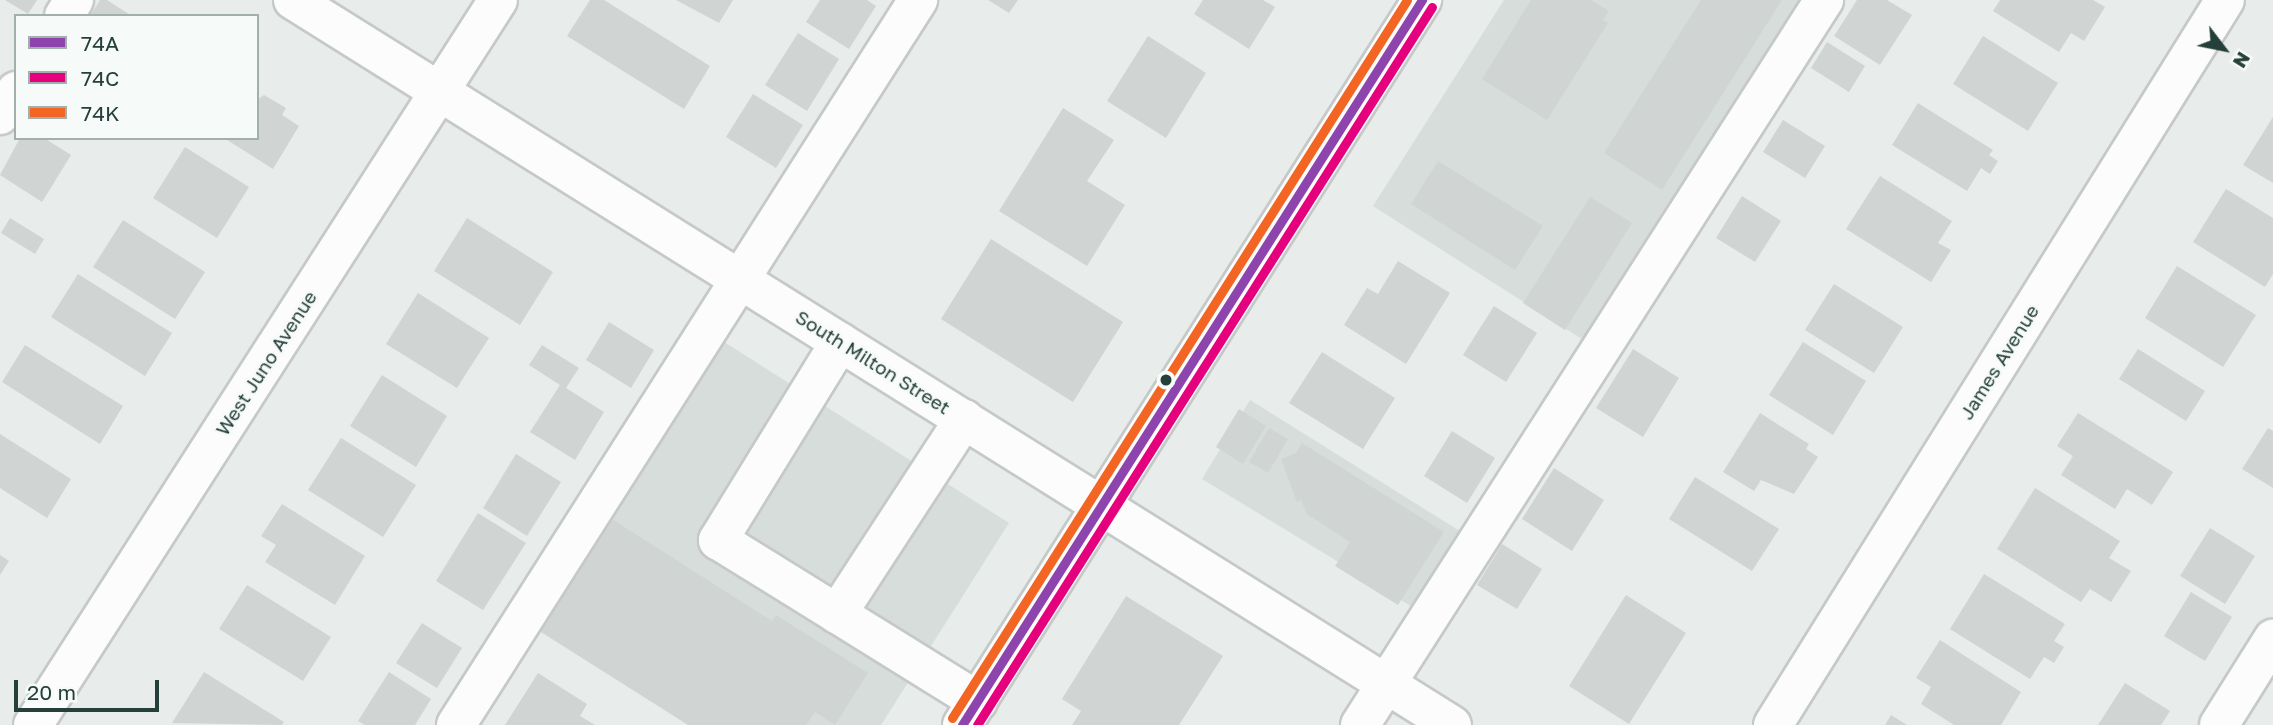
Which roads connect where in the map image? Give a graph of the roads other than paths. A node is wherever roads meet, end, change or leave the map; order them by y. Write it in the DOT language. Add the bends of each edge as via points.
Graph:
graph roads {
  1 [pos="293,0"];
  2 [pos="498,0"];
  3 [pos="918,0"];
  4 [pos="1422,0"];
  5 [pos="1824,0"];
  6 [pos="2225,0"];
  7 [pos="440,92"];
  8 [pos="14,94"];
  9 [pos="0,116"];
  10 [pos="740,279"];
  11 [pos="840,342"];
  12 [pos="964,419"];
  13 [pos="1102,505"];
  14 [pos="837,614"];
  15 [pos="2273,639"];
  16 [pos="1387,684"];
  17 [pos="970,713"];
  18 [pos="33,725"];
  19 [pos="456,725"];
  20 [pos="1360,725"];
  21 [pos="1452,725"];
  22 [pos="1773,725"];
  23 [pos="2219,725"];
  1 -- 7 [label="street, South Milton Street"];
  2 -- 7 [label="street, West Juno Avenue"];
  3 -- 10 [label="street"];
  4 -- 13 [label="street"];
  5 -- 16 [label="street"];
  6 -- 22 [label="street, James Avenue"];
  7 -- 10 [label="street, South Milton Street"];
  7 -- 18 [label="street, West Juno Avenue"];
  8 -- 9 [label="street"];
  10 -- 11 [label="street, South Milton Street"];
  10 -- 19 [label="street"];
  11 -- 12 [label="street, South Milton Street"];
  11 -- 14 [label="street" via="718,540"];
  12 -- 13 [label="street, South Milton Street"];
  12 -- 14 [label="street"];
  13 -- 16 [label="street, South Milton Street"];
  13 -- 17 [label="street"];
  14 -- 17 [label="street"];
  15 -- 23 [label="street"];
  16 -- 20 [label="street"];
  16 -- 21 [label="street, South Milton Street"];
}
